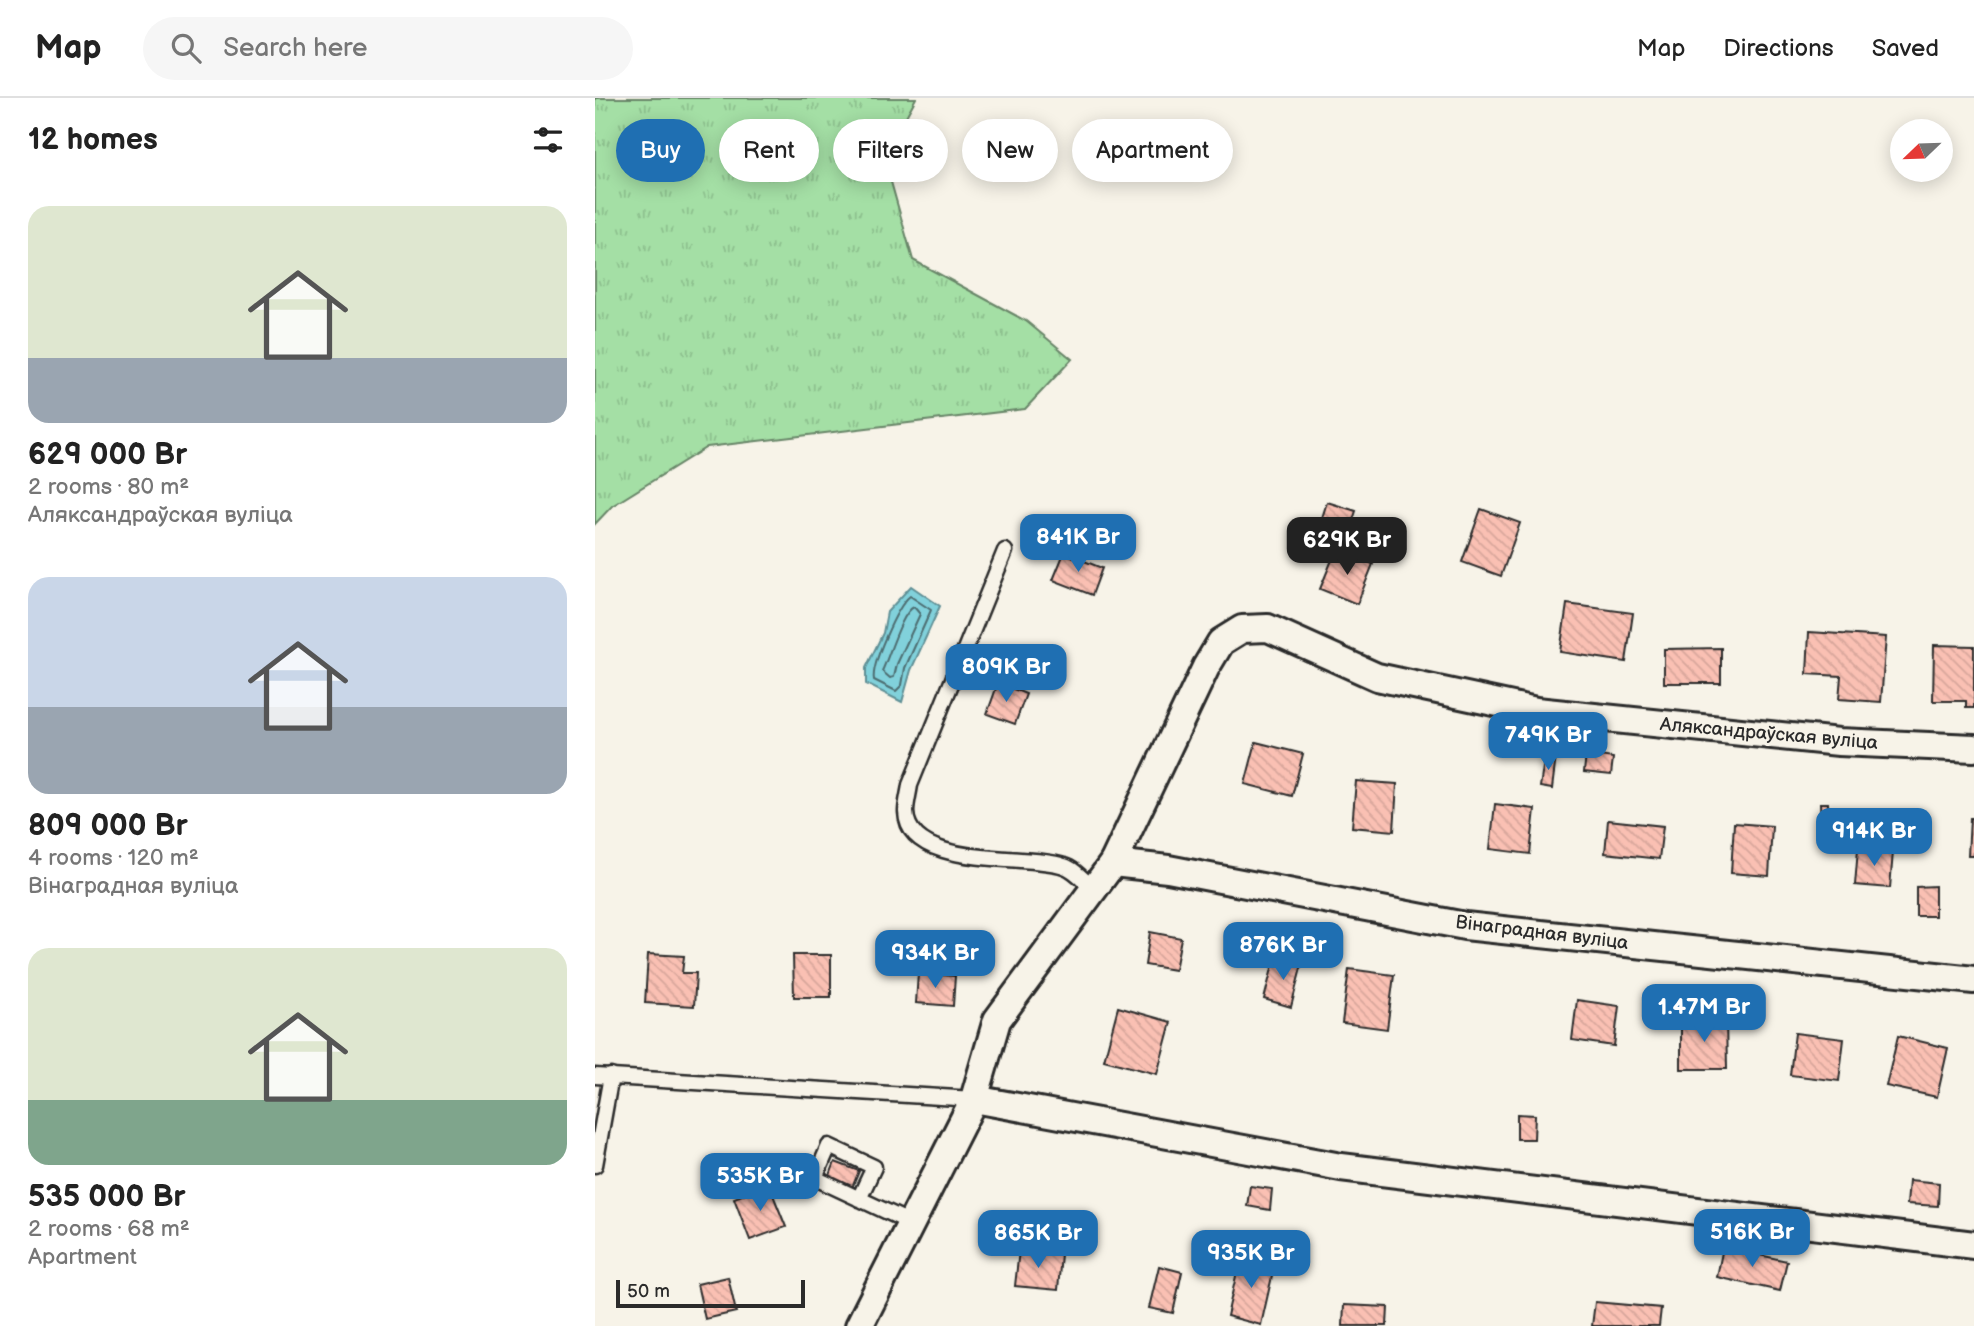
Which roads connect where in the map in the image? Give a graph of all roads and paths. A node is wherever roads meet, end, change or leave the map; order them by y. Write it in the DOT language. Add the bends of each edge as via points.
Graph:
graph roads {
  1 [pos="1005,551"];
  2 [pos="1974,748"];
  3 [pos="1113,863"];
  4 [pos="1094,889"];
  5 [pos="1974,980"];
  6 [pos="595,1076"];
  7 [pos="611,1076"];
  8 [pos="974,1099"];
  9 [pos="595,1165"];
  10 [pos="859,1199"];
  11 [pos="911,1223"];
  12 [pos="1974,1245"];
  13 [pos="859,1326"];
  1 -- 4 [label="lane" via="910,785 906,814 916,836 936,847 986,859 1032,859 1067,866"];
  2 -- 3 [label="street, Аляксандраўская вуліца" via="1839,742 1536,711 1377,677 1289,635 1268,628 1242,629 1221,642 1206,667"];
  3 -- 4 [label="street"];
  3 -- 5 [label="street, Вінаградная вуліца" via="1168,869 1465,926"];
  4 -- 8 [label="street" via="997,1020"];
  6 -- 7 [label="lane"];
  7 -- 8 [label="lane"];
  7 -- 9 [label="lane"];
  8 -- 11 [label="street"];
  8 -- 12 [label="street" via="1341,1167"];
  10 -- 11 [label="lane"];
  11 -- 13 [label="street"];
}
